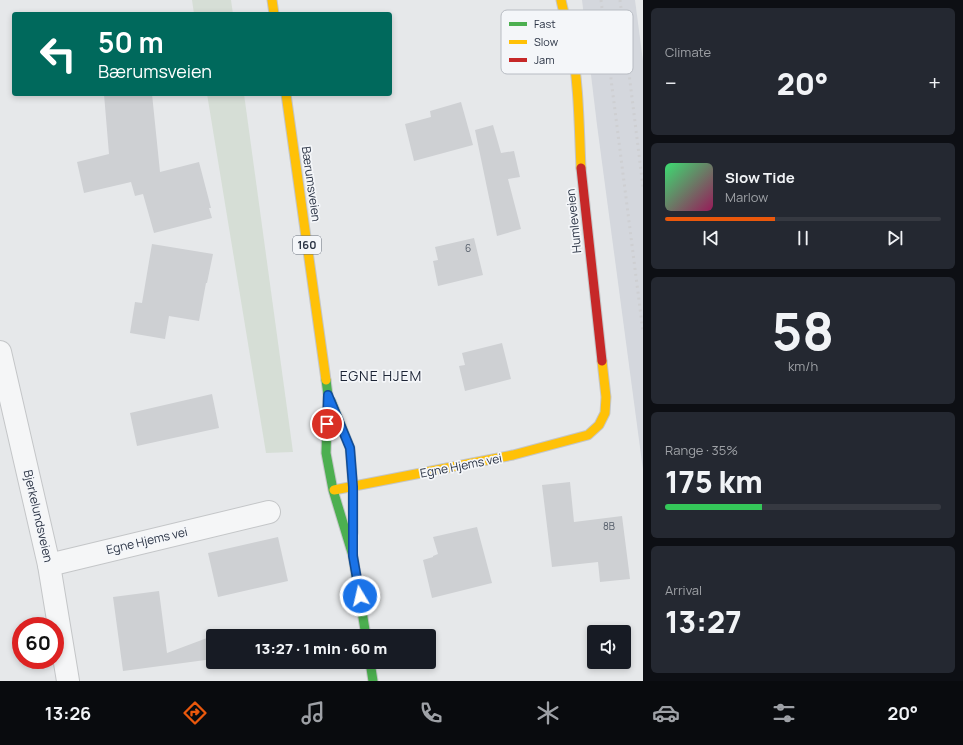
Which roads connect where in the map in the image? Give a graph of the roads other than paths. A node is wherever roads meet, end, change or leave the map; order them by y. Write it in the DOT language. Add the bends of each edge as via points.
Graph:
graph roads {
  1 [pos="272,0"];
  2 [pos="560,0"];
  3 [pos="563,10"];
  4 [pos="274,12"];
  5 [pos="575,74"];
  6 [pos="286,96"];
  7 [pos="0,352"];
  8 [pos="328,395"];
  9 [pos="588,434"];
  10 [pos="353,487"];
  11 [pos="333,490"];
  12 [pos="269,512"];
  13 [pos="353,556"];
  14 [pos="49,565"];
  15 [pos="365,629"];
  16 [pos="371,669"];
  17 [pos="68,681"];
  18 [pos="373,681"];
  1 -- 4 [label="main road"];
  2 -- 3 [label="main road, Humleveien"];
  5 -- 9 [label="main road, Humleveien" via="581,169 606,397 605,413 599,425"];
  6 -- 8 [label="main road, Bærumsveien / 160"];
  7 -- 14 [label="street, Bjerkelundsveien"];
  8 -- 10 [label="main road, Bærumsveien / 160" via="350,448"];
  8 -- 11 [label="main road, Bærumsveien / 160" via="326,452"];
  9 -- 10 [label="main road, Egne Hjems vei" via="513,455"];
  10 -- 11 [label="main road, Egne Hjems vei"];
  10 -- 13 [label="main road, Bærumsveien / 160"];
  11 -- 13 [label="main road, Bærumsveien / 160"];
  12 -- 14 [label="street, Egne Hjems vei"];
  13 -- 15 [label="main road, Bærumsveien / 160"];
  14 -- 17 [label="street, Bjerkelundsveien"];
  16 -- 18 [label="main road"];
}
